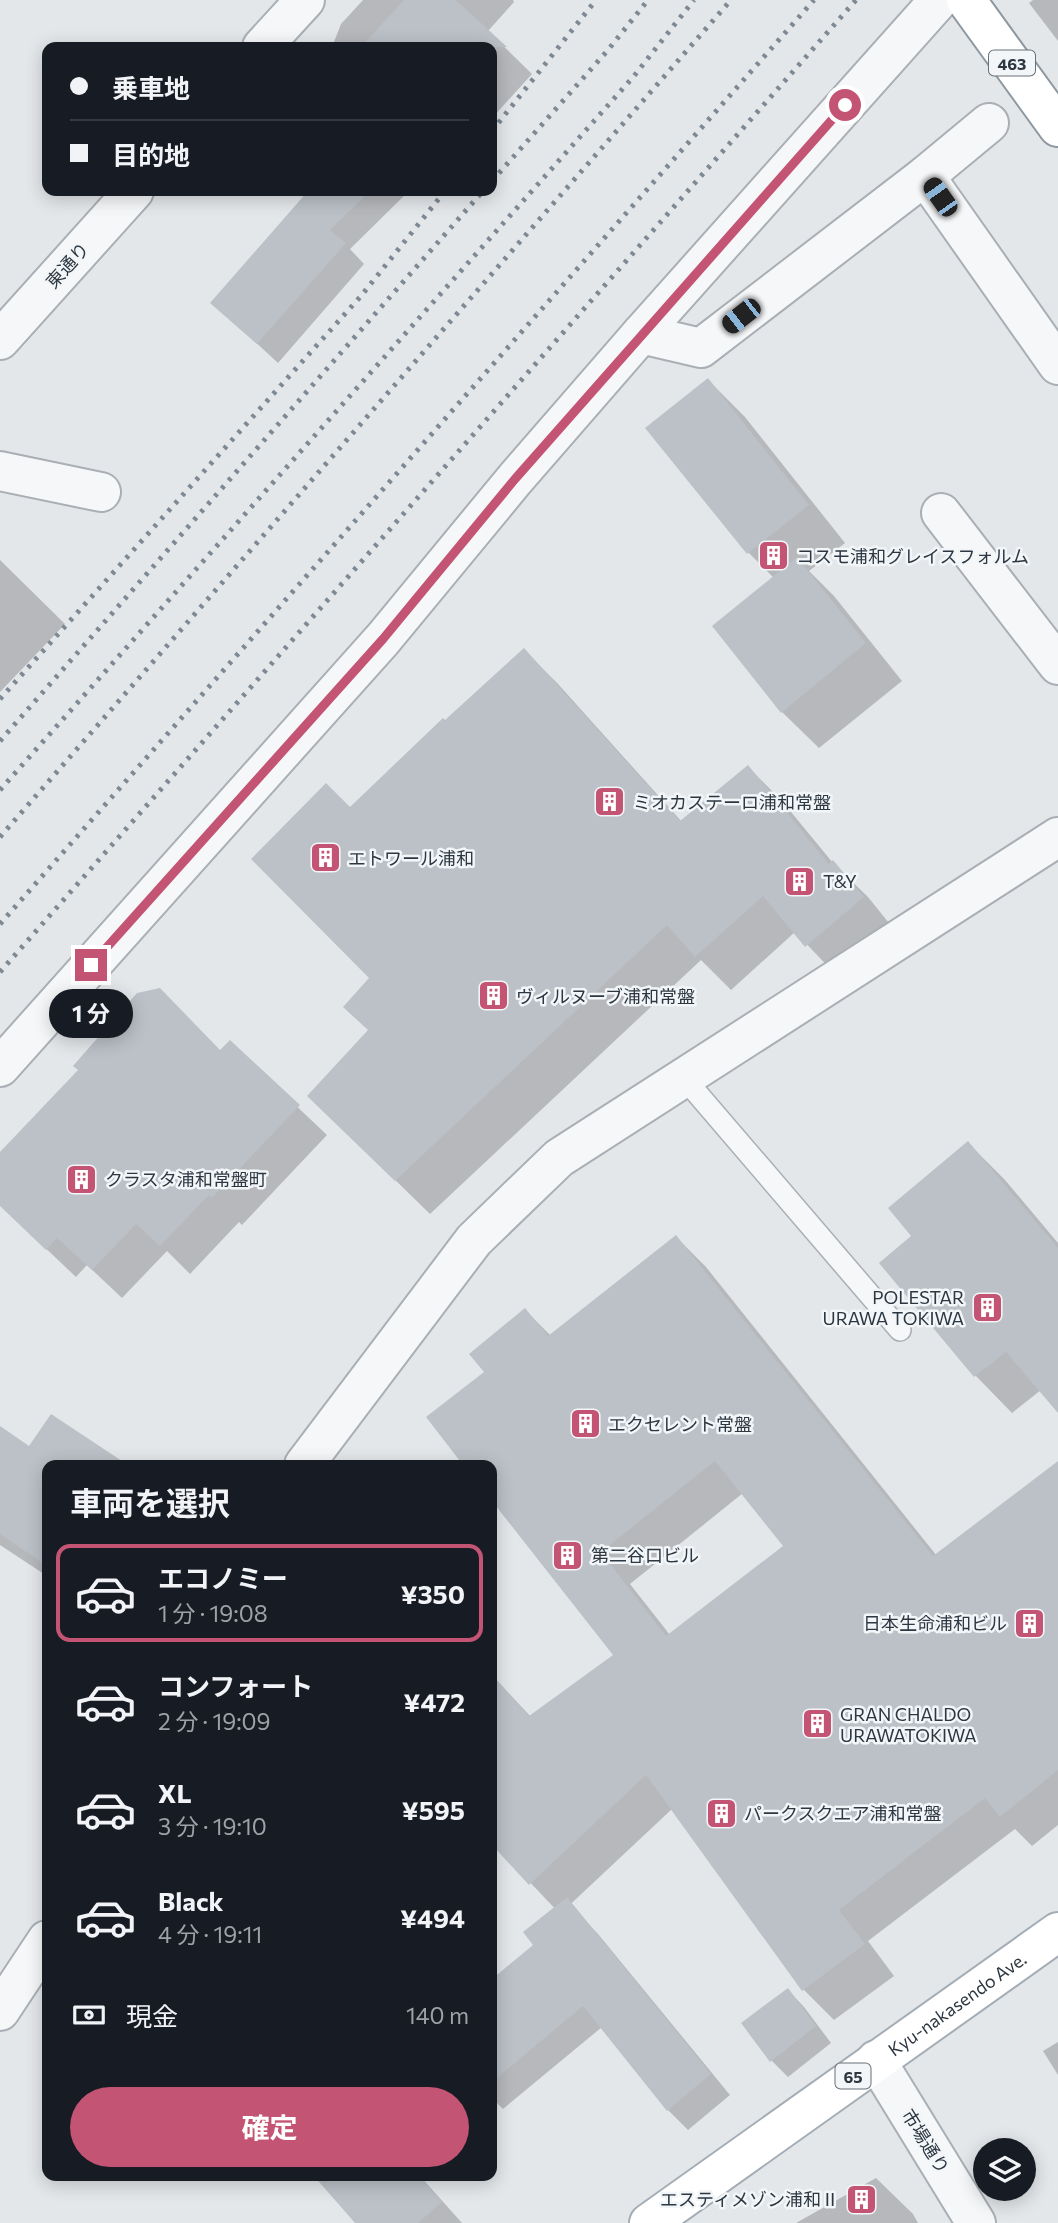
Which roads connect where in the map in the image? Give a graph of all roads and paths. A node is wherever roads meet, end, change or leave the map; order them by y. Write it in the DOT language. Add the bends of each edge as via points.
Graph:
graph roads {
  1 [pos="305,0"];
  2 [pos="966,0"];
  3 [pos="929,11"];
  4 [pos="267,42"];
  5 [pos="989,123"];
  6 [pos="1058,127"];
  7 [pos="925,176"];
  8 [pos="130,196"];
  9 [pos="641,334"];
  10 [pos="0,340"];
  11 [pos="1058,365"];
  12 [pos="0,471"];
  13 [pos="101,492"];
  14 [pos="941,513"];
  15 [pos="1058,665"];
  16 [pos="1058,837"];
  17 [pos="0,1067"];
  18 [pos="684,1078"];
  19 [pos="901,1330"];
  20 [pos="308,1460"];
  21 [pos="1058,1932"];
  22 [pos="42,1948"];
  23 [pos="0,2011"];
  24 [pos="876,2060"];
  25 [pos="649,2223"];
  26 [pos="976,2223"];
  1 -- 4 [label="street"];
  2 -- 6 [label="main road, 463"];
  3 -- 9 [label="street"];
  5 -- 7 [label="street"];
  7 -- 9 [label="street" via="701,348"];
  7 -- 11 [label="street"];
  8 -- 10 [label="street, 東通り"];
  9 -- 17 [label="street" via="383,639"];
  12 -- 13 [label="street"];
  14 -- 15 [label="street"];
  16 -- 18 [label="street"];
  18 -- 19 [label="lane"];
  18 -- 20 [label="street" via="559,1158 474,1240"];
  21 -- 24 [label="main road, Kyu-nakasendo Ave. / 65"];
  22 -- 23 [label="street"];
  24 -- 25 [label="main road, Kyu-nakasendo Ave. / 65"];
  24 -- 26 [label="street, 市場通り"];
}
